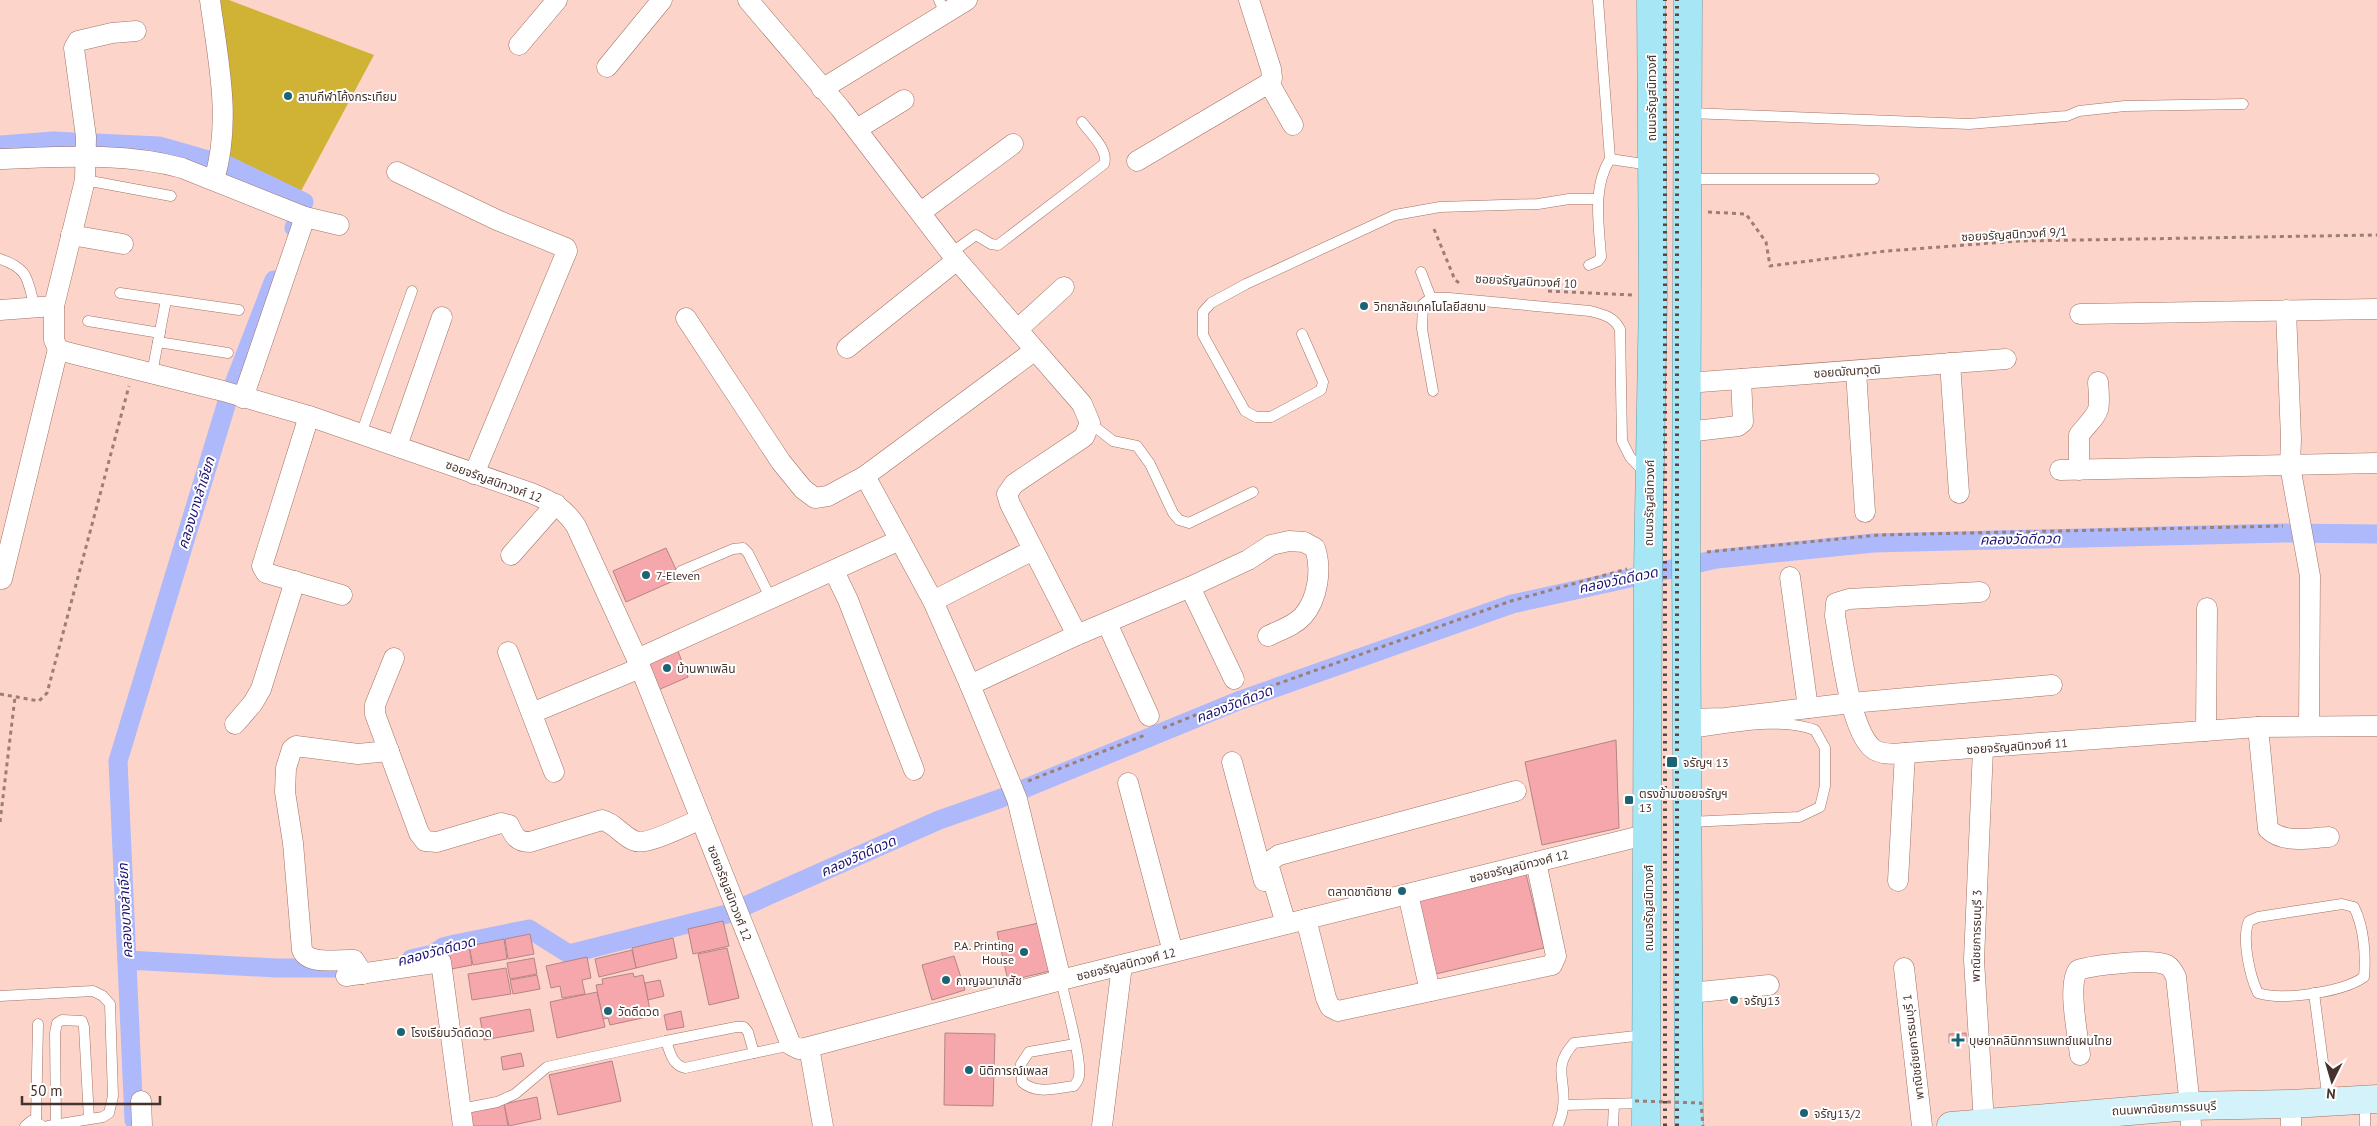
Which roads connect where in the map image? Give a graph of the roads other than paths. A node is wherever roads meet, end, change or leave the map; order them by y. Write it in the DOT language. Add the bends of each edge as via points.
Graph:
graph roads {
  1 [pos="210,0"];
  2 [pos="557,0"];
  3 [pos="662,0"];
  4 [pos="748,0"];
  5 [pos="967,0"];
  6 [pos="1249,0"];
  7 [pos="1598,0"];
  8 [pos="1652,0"];
  9 [pos="1688,0"];
  10 [pos="942,6"];
  11 [pos="136,31"];
  12 [pos="519,45"];
  13 [pos="607,67"];
  14 [pos="1269,83"];
  15 [pos="822,89"];
  16 [pos="904,100"];
  17 [pos="2243,104"];
  18 [pos="1689,113"];
  19 [pos="1082,122"];
  20 [pos="1293,124"];
  21 [pos="857,130"];
  22 [pos="1013,144"];
  23 [pos="87,149"];
  24 [pos="0,159"];
  25 [pos="1610,159"];
  26 [pos="1137,161"];
  27 [pos="1651,165"];
  28 [pos="217,170"];
  29 [pos="397,172"];
  30 [pos="1688,179"];
  31 [pos="1874,179"];
  32 [pos="85,180"];
  33 [pos="171,196"];
  34 [pos="1598,199"];
  35 [pos="921,212"];
  36 [pos="299,215"];
  37 [pos="339,225"];
  38 [pos="71,235"];
  39 [pos="123,244"];
  40 [pos="954,257"];
  41 [pos="0,259"];
  42 [pos="1589,265"];
  43 [pos="1421,272"];
  44 [pos="1064,287"];
  45 [pos="412,291"];
  46 [pos="120,293"];
  47 [pos="1431,298"];
  48 [pos="166,300"];
  49 [pos="45,307"];
  50 [pos="2377,309"];
  51 [pos="0,310"];
  52 [pos="240,310"];
  53 [pos="2286,310"];
  54 [pos="2080,314"];
  55 [pos="442,317"];
  56 [pos="686,318"];
  57 [pos="88,321"];
  58 [pos="1018,329"];
  59 [pos="1302,334"];
  60 [pos="159,338"];
  61 [pos="847,348"];
  62 [pos="58,349"];
  63 [pos="1034,351"];
  64 [pos="228,353"];
  65 [pos="2006,358"];
  66 [pos="1950,363"];
  67 [pos="1856,371"];
  68 [pos="152,373"];
  69 [pos="1741,379"];
  70 [pos="2098,382"];
  71 [pos="1687,383"];
  72 [pos="1433,392"];
  73 [pos="235,395"];
  74 [pos="309,416"];
  75 [pos="1090,423"];
  76 [pos="1687,432"];
  77 [pos="361,434"];
  78 [pos="397,446"];
  79 [pos="2377,463"];
  80 [pos="2290,466"];
  81 [pos="474,474"];
  82 [pos="865,476"];
  83 [pos="1650,477"];
  84 [pos="1253,492"];
  85 [pos="1959,493"];
  86 [pos="556,504"];
  87 [pos="1865,512"];
  88 [pos="900,540"];
  89 [pos="1033,550"];
  90 [pos="511,555"];
  91 [pos="681,571"];
  92 [pos="834,571"];
  93 [pos="1790,577"];
  94 [pos="2,579"];
  95 [pos="295,581"];
  96 [pos="1190,587"];
  97 [pos="1980,592"];
  98 [pos="342,595"];
  99 [pos="771,600"];
  100 [pos="933,601"];
  101 [pos="2207,608"];
  102 [pos="1107,623"];
  103 [pos="1077,635"];
  104 [pos="1268,636"];
  105 [pos="508,652"];
  106 [pos="394,658"];
  107 [pos="638,663"];
  108 [pos="1234,679"];
  109 [pos="970,685"];
  110 [pos="2052,685"];
  111 [pos="1851,702"];
  112 [pos="1808,708"];
  113 [pos="532,713"];
  114 [pos="235,724"];
  115 [pos="1154,726"];
  116 [pos="1688,726"];
  117 [pos="2309,726"];
  118 [pos="2377,726"];
  119 [pos="2258,727"];
  120 [pos="2206,732"];
  121 [pos="1983,749"];
  122 [pos="389,751"];
  123 [pos="1905,753"];
  124 [pos="1232,762"];
  125 [pos="914,770"];
  126 [pos="554,772"];
  127 [pos="1128,783"];
  128 [pos="1516,791"];
  129 [pos="701,819"];
  130 [pos="1689,822"];
  131 [pos="1649,834"];
  132 [pos="2329,837"];
  133 [pos="1536,862"];
  134 [pos="1898,881"];
  135 [pos="1408,894"];
  136 [pos="1306,919"];
  137 [pos="1281,925"];
  138 [pos="1173,952"];
  139 [pos="1122,965"];
  140 [pos="1904,968"];
  141 [pos="1061,980"];
  142 [pos="1769,985"];
  143 [pos="1430,991"];
  144 [pos="2314,993"];
  145 [pos="1690,994"];
  146 [pos="0,996"];
  147 [pos="38,1024"];
  148 [pos="1648,1035"];
  149 [pos="666,1041"];
  150 [pos="1075,1044"];
  151 [pos="800,1046"];
  152 [pos="754,1053"];
  153 [pos="2080,1055"];
  154 [pos="141,1101"];
  155 [pos="2328,1102"];
  156 [pos="1614,1104"];
  157 [pos="1564,1106"];
  158 [pos="2369,1108"];
  159 [pos="1642,1110"];
  160 [pos="2291,1115"];
  161 [pos="2190,1116"];
  162 [pos="462,1117"];
  163 [pos="2135,1118"];
  164 [pos="89,1119"];
  165 [pos="1984,1123"];
  166 [pos="39,1124"];
  167 [pos="68,1124"];
  168 [pos="52,1125"];
  169 [pos="25,1126"];
  170 [pos="142,1126"];
  171 [pos="823,1126"];
  172 [pos="1102,1126"];
  173 [pos="1558,1126"];
  174 [pos="1613,1126"];
  175 [pos="1688,1126"];
  176 [pos="1922,1126"];
  177 [pos="1951,1126"];
  1 -- 28 [label="street" via="224,106"];
  2 -- 12 [label="street"];
  3 -- 13 [label="street"];
  4 -- 15 [label="street"];
  5 -- 10 [label="street"];
  6 -- 14 [label="street" via="1271,69"];
  7 -- 25 [label="lane"];
  8 -- 27 [label="main road, ถนนจรัญสนิทวงศ์"];
  9 -- 18 [label="main road"];
  10 -- 15 [label="street"];
  11 -- 23 [label="street" via="78,41 74,53"];
  14 -- 20 [label="street"];
  14 -- 26 [label="street"];
  15 -- 21 [label="street"];
  16 -- 21 [label="street"];
  17 -- 18 [label="lane" via="2125,106 2078,110 2067,116 1969,124"];
  18 -- 30 [label="main road"];
  19 -- 40 [label="lane" via="1104,151 1104,164 998,245 976,234"];
  21 -- 35 [label="street"];
  22 -- 35 [label="street"];
  23 -- 24 [label="street"];
  23 -- 28 [label="street"];
  23 -- 32 [label="street"];
  25 -- 27 [label="lane"];
  25 -- 34 [label="lane" via="1601,179"];
  27 -- 83 [label="main road, ถนนจรัญสนิทวงศ์"];
  28 -- 36 [label="street"];
  29 -- 81 [label="street" via="567,251"];
  30 -- 31 [label="lane"];
  30 -- 71 [label="main road"];
  32 -- 33 [label="lane"];
  32 -- 38 [label="street"];
  34 -- 42 [label="lane" via="1601,256"];
  34 -- 59 [label="lane" via="1440,207 1395,215 1246,284 1211,303 1203,312 1204,335 1245,411 1256,417 1271,417 1321,390 1323,382"];
  35 -- 40 [label="street"];
  36 -- 37 [label="street"];
  36 -- 73 [label="street"];
  38 -- 39 [label="street"];
  38 -- 49 [label="street"];
  40 -- 58 [label="street"];
  40 -- 61 [label="street"];
  41 -- 49 [label="lane" via="17,265 25,273"];
  43 -- 47 [label="lane"];
  44 -- 58 [label="street"];
  45 -- 77 [label="lane"];
  46 -- 48 [label="lane"];
  47 -- 72 [label="lane" via="1423,304 1422,323"];
  47 -- 83 [label="lane" via="1590,311 1615,320 1620,329 1622,441 1630,457"];
  48 -- 52 [label="lane"];
  48 -- 60 [label="lane"];
  49 -- 51 [label="street"];
  49 -- 62 [label="street"];
  50 -- 53 [label="street"];
  53 -- 54 [label="street"];
  53 -- 80 [label="street"];
  55 -- 78 [label="street"];
  56 -- 82 [label="street" via="802,489 815,498 828,496"];
  57 -- 60 [label="lane"];
  58 -- 63 [label="street"];
  60 -- 64 [label="lane"];
  60 -- 68 [label="lane"];
  62 -- 68 [label="street, ซอยจรัญสนิทวงศ์ 12"];
  62 -- 94 [label="street"];
  63 -- 75 [label="street" via="1082,404"];
  63 -- 82 [label="street"];
  65 -- 66 [label="street, ซอยฒัณฑวุฒิ"];
  66 -- 67 [label="street, ซอยฒัณฑวุฒิ"];
  66 -- 85 [label="street"];
  67 -- 69 [label="street, ซอยฒัณฑวุฒิ"];
  67 -- 87 [label="street"];
  68 -- 73 [label="street, ซอยจรัญสนิทวงศ์ 12"];
  69 -- 71 [label="street, ซอยฒัณฑวุฒิ"];
  69 -- 76 [label="street" via="1743,422 1738,426"];
  70 -- 80 [label="street" via="2100,408 2097,416 2079,435 2069,470"];
  71 -- 76 [label="main road"];
  73 -- 74 [label="street, ซอยจรัญสนิทวงศ์ 12"];
  74 -- 77 [label="street, ซอยจรัญสนิทวงศ์ 12"];
  74 -- 95 [label="street" via="262,566 266,573"];
  75 -- 84 [label="lane" via="1113,441 1137,446 1180,520 1189,523"];
  75 -- 89 [label="street" via="1084,437 1014,484 1007,494"];
  76 -- 116 [label="main road" via="1691,562"];
  77 -- 78 [label="street, ซอยจรัญสนิทวงศ์ 12"];
  78 -- 81 [label="street, ซอยจรัญสนิทวงศ์ 12"];
  79 -- 80 [label="street"];
  80 -- 117 [label="street" via="2310,576"];
  81 -- 86 [label="street, ซอยจรัญสนิทวงศ์ 12"];
  82 -- 88 [label="street"];
  83 -- 131 [label="main road, ถนนจรัญสนิทวงศ์" via="1642,572"];
  86 -- 90 [label="street"];
  86 -- 107 [label="street, ซอยจรัญสนิทวงศ์ 12" via="568,513 576,526"];
  88 -- 92 [label="street"];
  88 -- 100 [label="street"];
  89 -- 100 [label="street"];
  89 -- 103 [label="street"];
  91 -- 99 [label="lane" via="732,548 743,548"];
  92 -- 99 [label="street"];
  92 -- 125 [label="street"];
  93 -- 112 [label="street"];
  95 -- 98 [label="street"];
  95 -- 114 [label="street" via="261,689"];
  96 -- 102 [label="street"];
  96 -- 104 [label="street" via="1248,560 1271,545 1304,542 1315,548 1319,572 1311,604 1302,617"];
  96 -- 108 [label="street"];
  97 -- 111 [label="street" via="1849,598 1836,603 1835,616"];
  99 -- 107 [label="street"];
  100 -- 109 [label="street"];
  101 -- 120 [label="street"];
  102 -- 103 [label="street"];
  102 -- 115 [label="street"];
  103 -- 109 [label="street"];
  105 -- 113 [label="street"];
  106 -- 122 [label="street" via="374,714"];
  107 -- 113 [label="street"];
  107 -- 129 [label="street, ซอยจรัญสนิทวงศ์ 12"];
  109 -- 141 [label="street" via="1013,792"];
  110 -- 111 [label="street"];
  111 -- 112 [label="street"];
  111 -- 123 [label="street, ซอยจรัญสนิทวงศ์ 11" via="1865,739 1873,750"];
  112 -- 116 [label="street"];
  113 -- 126 [label="street"];
  116 -- 130 [label="main road"];
  116 -- 130 [label="lane" via="1799,724 1815,730 1825,748 1825,786 1820,807 1799,817"];
  117 -- 118 [label="street, ซอยจรัญสนิทวงศ์ 11"];
  117 -- 119 [label="street, ซอยจรัญสนิทวงศ์ 11"];
  119 -- 120 [label="street, ซอยจรัญสนิทวงศ์ 11"];
  119 -- 132 [label="street" via="2268,829 2283,839"];
  120 -- 121 [label="street, ซอยจรัญสนิทวงศ์ 11"];
  121 -- 123 [label="street, ซอยจรัญสนิทวงศ์ 11"];
  121 -- 165 [label="street, พาณิชยการธนบุรี 3" via="1974,960"];
  122 -- 129 [label="street" via="419,833 431,843 501,823 509,824 514,837 530,842 602,820 634,841 644,842"];
  122 -- 162 [label="street" via="358,754 296,746 292,749 286,768 285,792 302,950 313,959 357,971 442,962"];
  123 -- 134 [label="street"];
  124 -- 137 [label="street"];
  127 -- 138 [label="street"];
  128 -- 137 [label="street" via="1279,855 1270,861 1269,868"];
  129 -- 151 [label="street, ซอยจรัญสนิทวงศ์ 12" via="736,910"];
  130 -- 145 [label="main road"];
  131 -- 133 [label="street, ซอยจรัญสนิทวงศ์ 12"];
  131 -- 148 [label="main road, ถนนจรัญสนิทวงศ์"];
  133 -- 135 [label="street, ซอยจรัญสนิทวงศ์ 12"];
  133 -- 143 [label="street" via="1556,956 1552,965"];
  135 -- 136 [label="street, ซอยจรัญสนิทวงศ์ 12"];
  135 -- 143 [label="street"];
  136 -- 137 [label="street, ซอยจรัญสนิทวงศ์ 12"];
  136 -- 143 [label="street" via="1330,1007 1338,1011"];
  137 -- 138 [label="street, ซอยจรัญสนิทวงศ์ 12"];
  138 -- 139 [label="street, ซอยจรัญสนิทวงศ์ 12"];
  139 -- 141 [label="street, ซอยจรัญสนิทวงศ์ 12"];
  139 -- 172 [label="street"];
  140 -- 176 [label="street, พาณิชย์ชยการธนบุรี 1"];
  141 -- 150 [label="lane"];
  141 -- 151 [label="street, ซอยจรัญสนิทวงศ์ 12"];
  142 -- 145 [label="street"];
  144 -- 144 [label="lane" via="2268,996 2258,993 2244,931 2249,921 2342,904 2354,907 2359,917 2364,977 2355,984"];
  144 -- 155 [label="lane"];
  145 -- 175 [label="main road"];
  146 -- 164 [label="lane" via="93,991 110,1004 112,1107 103,1117"];
  147 -- 166 [label="lane"];
  148 -- 157 [label="lane" via="1574,1043 1564,1054 1560,1079"];
  148 -- 159 [label="main road, ถนนจรัญสนิทวงศ์"];
  149 -- 152 [label="lane" via="674,1062 685,1068"];
  149 -- 152 [label="lane" via="744,1027"];
  149 -- 162 [label="lane" via="547,1067 515,1094"];
  150 -- 150 [label="lane" via="1029,1052 1021,1064 1022,1082 1029,1088 1041,1090 1074,1086 1080,1074"];
  151 -- 152 [label="lane"];
  151 -- 171 [label="street"];
  153 -- 161 [label="street" via="2074,996 2074,976 2078,970 2094,966 2165,964 2176,977"];
  154 -- 170 [label="street"];
  155 -- 158 [label="main road, ถนนพาณิชยการธนบุรี"];
  155 -- 160 [label="main road, ถนนพาณิชยการธนบุรี"];
  156 -- 157 [label="lane"];
  156 -- 159 [label="lane"];
  156 -- 174 [label="lane"];
  157 -- 173 [label="lane"];
  160 -- 161 [label="main road, ถนนพาณิชยการธนบุรี"];
  161 -- 163 [label="main road, ถนนพาณิชยการธนบุรี"];
  163 -- 165 [label="main road, ถนนพาณิชยการธนบุรี"];
  164 -- 167 [label="lane"];
  164 -- 168 [label="lane" via="84,1027 82,1021 62,1020 56,1023 55,1033"];
  165 -- 177 [label="main road, ถนนพาณิชยการธนบุรี"];
  166 -- 169 [label="lane" via="31,1121"];
  167 -- 168 [label="lane"];
}
